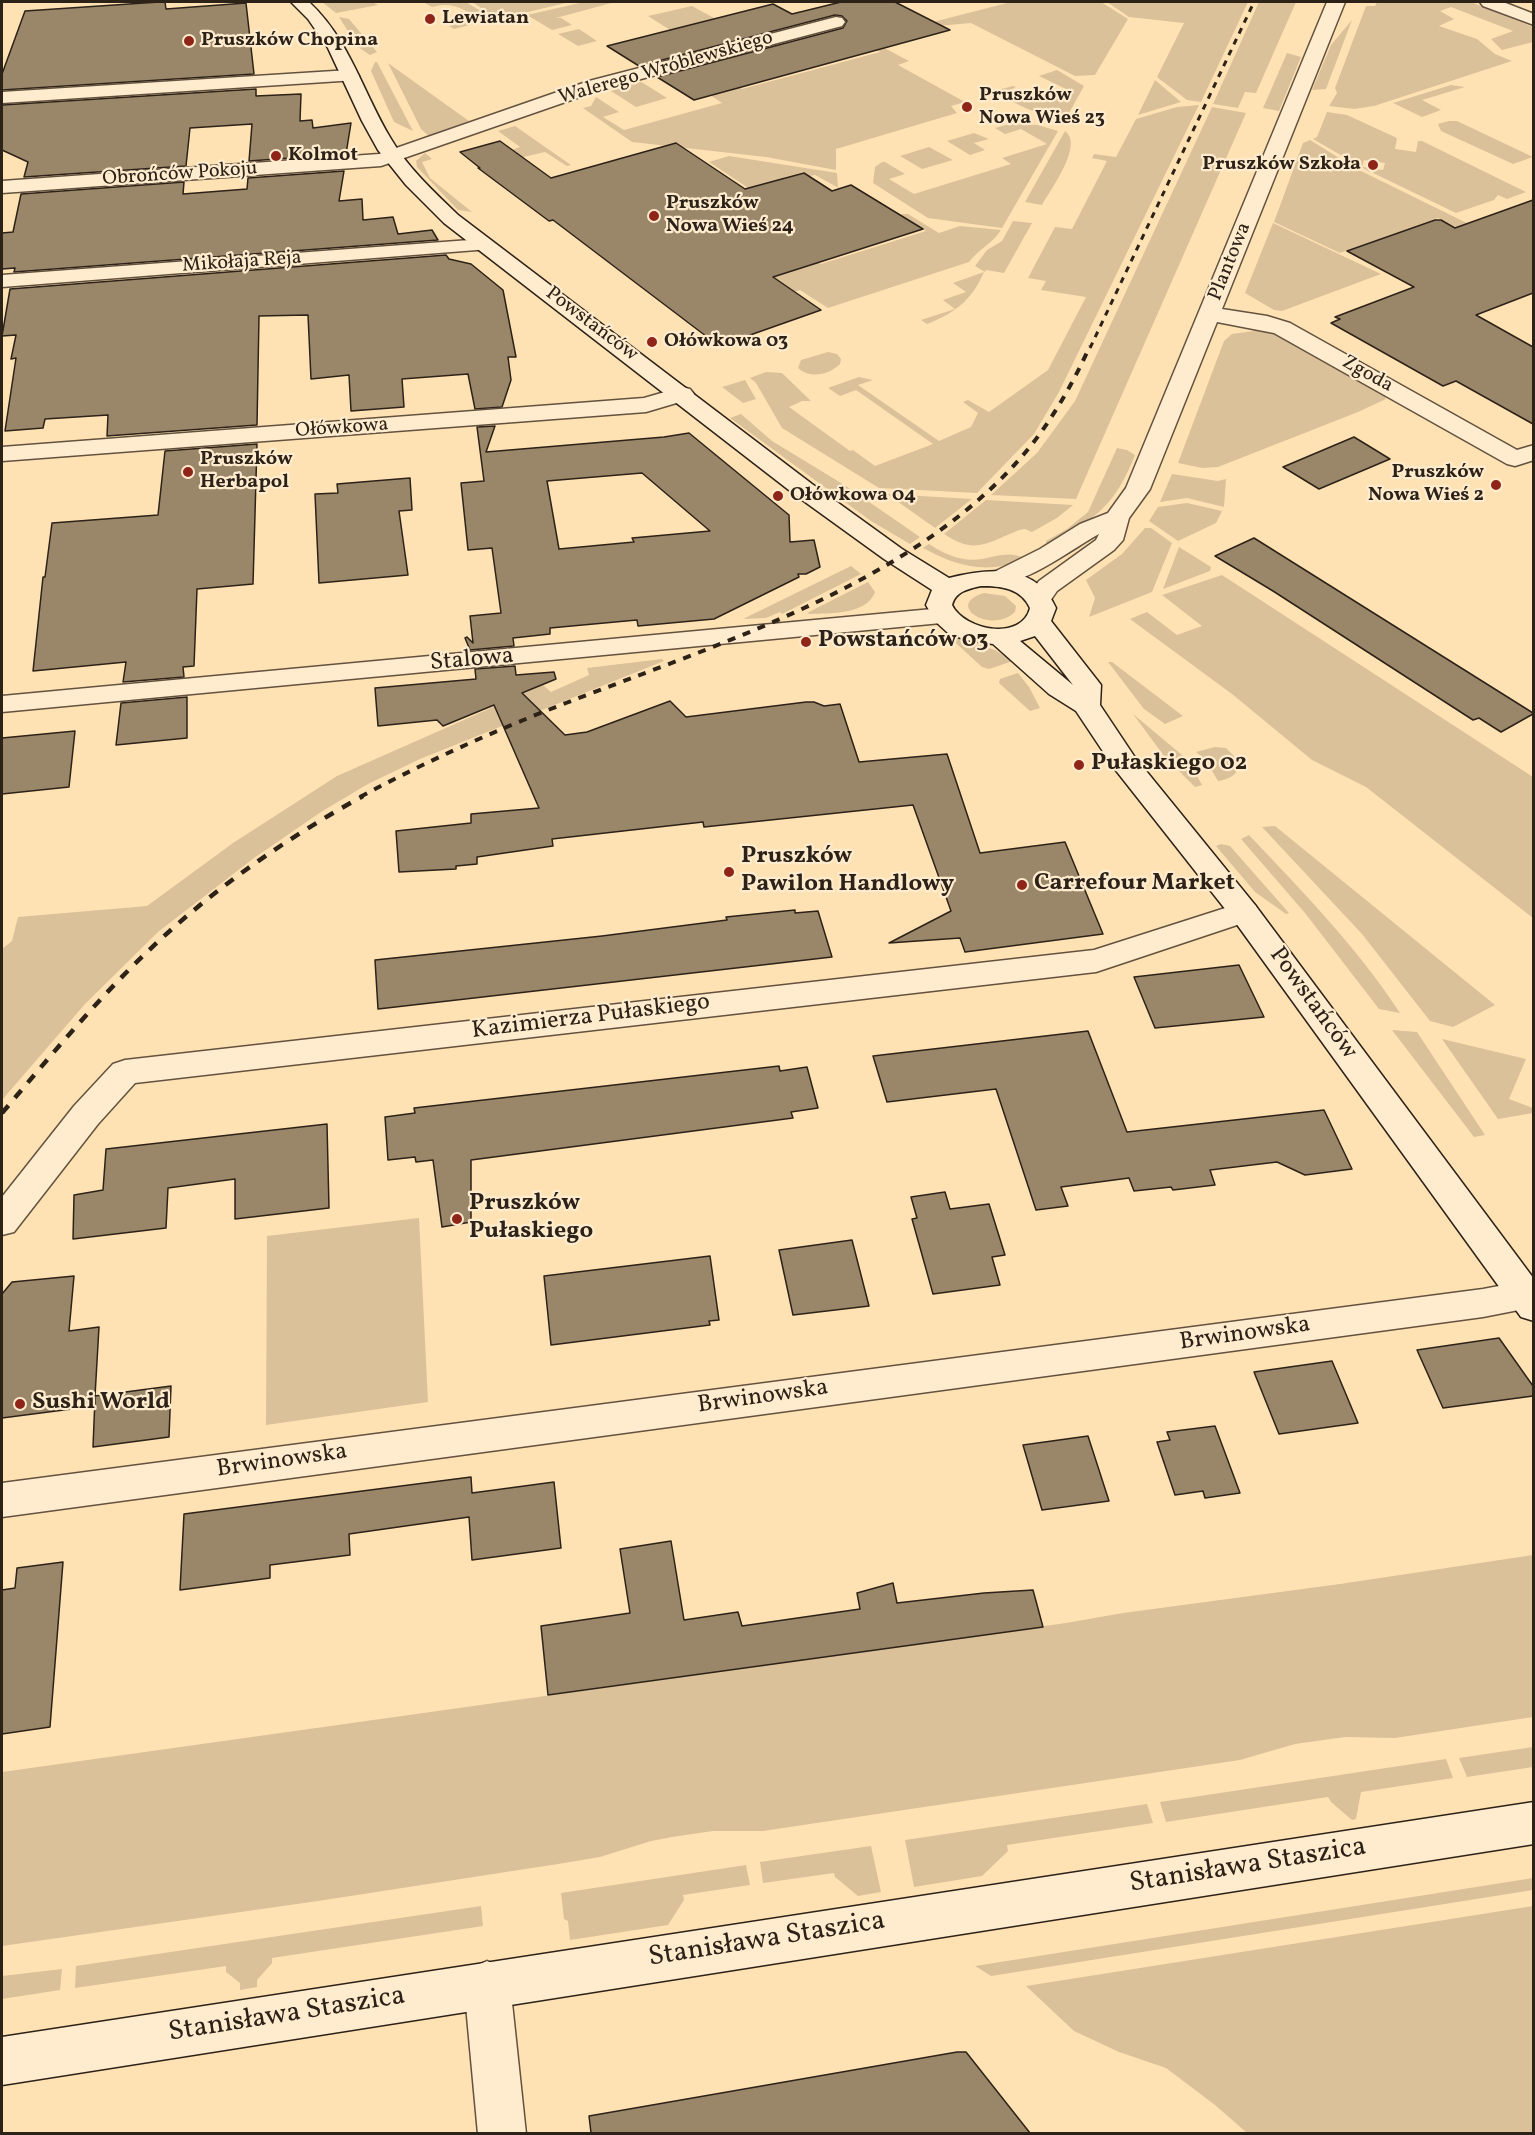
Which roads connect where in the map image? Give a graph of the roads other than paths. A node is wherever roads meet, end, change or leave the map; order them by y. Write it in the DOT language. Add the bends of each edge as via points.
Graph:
graph roads {
  1 [pos="299,2"];
  2 [pos="1336,2"];
  3 [pos="1489,2"];
  4 [pos="1533,20"];
  5 [pos="836,22"];
  6 [pos="350,76"];
  7 [pos="2,98"];
  8 [pos="394,157"];
  9 [pos="2,187"];
  10 [pos="483,245"];
  11 [pos="2,281"];
  12 [pos="1210,314"];
  13 [pos="682,394"];
  14 [pos="2,454"];
  15 [pos="1524,456"];
  16 [pos="1117,518"];
  17 [pos="1001,579"];
  18 [pos="948,589"];
  19 [pos="1038,610"];
  20 [pos="943,616"];
  21 [pos="999,637"];
  22 [pos="2,704"];
  23 [pos="1086,705"];
  24 [pos="1244,912"];
  25 [pos="2,1222"];
  26 [pos="1529,1301"];
  27 [pos="2,1500"];
  28 [pos="1533,1823"];
  29 [pos="488,1984"];
  30 [pos="2,2061"];
  31 [pos="502,2133"];
  1 -- 6 [label="street, Powstańców" via="324,27"];
  2 -- 12 [label="street, Plantowa"];
  3 -- 4 [label="street"];
  5 -- 8 [label="street, Walerego Wróblewskiego" via="596,85"];
  6 -- 7 [label="street"];
  6 -- 8 [label="street, Powstańców"];
  8 -- 9 [label="street, Obrońców Pokoju" via="348,164"];
  8 -- 10 [label="street, Powstańców" via="422,190"];
  10 -- 11 [label="street, Mikołaja Reja"];
  10 -- 13 [label="street, Powstańców"];
  12 -- 15 [label="street, Zgoda" via="1282,328"];
  12 -- 16 [label="street, Plantowa" via="1138,489"];
  13 -- 14 [label="street, Ołówkowa" via="646,405"];
  13 -- 18 [label="street, Powstańców" via="803,489"];
  16 -- 17 [label="street" via="1089,529"];
  16 -- 19 [label="street, Plantowa" via="1110,540 1048,586"];
  17 -- 18 [label="street" via="971,579"];
  17 -- 19 [label="street" via="1024,586"];
  18 -- 20 [label="street" via="939,605"];
  19 -- 21 [label="street" via="1022,632"];
  19 -- 23 [label="street, Powstańców" via="1087,685"];
  20 -- 21 [label="street" via="961,630"];
  20 -- 22 [label="street, Stalowa"];
  21 -- 23 [label="street, Powstańców" via="1059,688"];
  23 -- 24 [label="street, Powstańców" via="1124,762"];
  24 -- 25 [label="street, Kazimierza Pułaskiego" via="1096,961 125,1072"];
  24 -- 26 [label="street, Powstańców"];
  26 -- 27 [label="street, Brwinowska" via="1416,1312"];
  28 -- 29 [label="street, Stanisława Staszica"];
  29 -- 30 [label="street, Stanisława Staszica"];
  29 -- 31 [label="street"];
}
